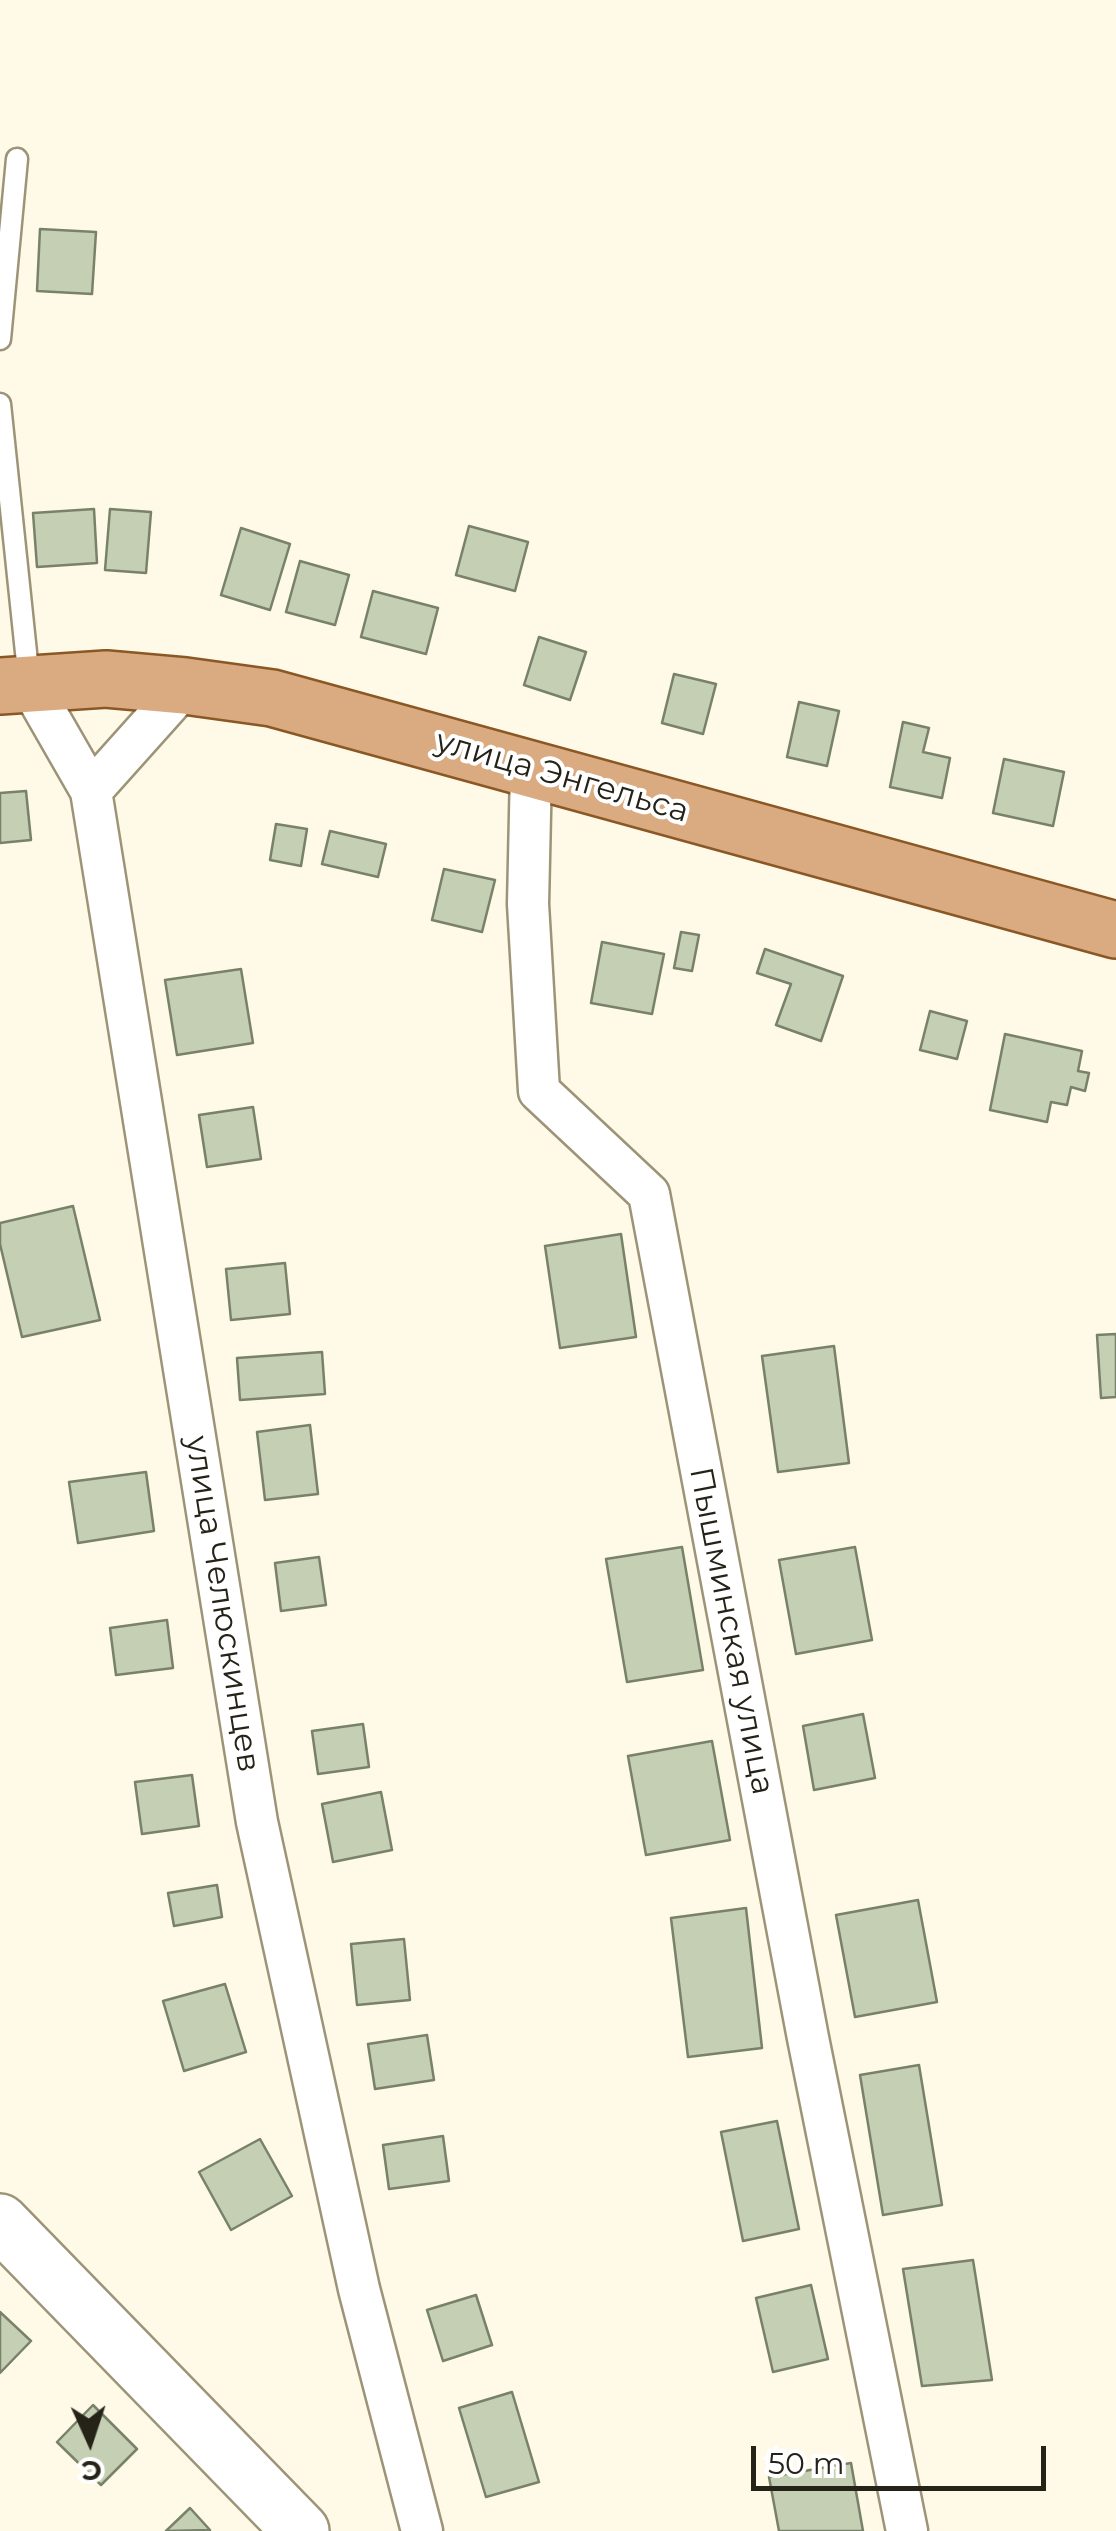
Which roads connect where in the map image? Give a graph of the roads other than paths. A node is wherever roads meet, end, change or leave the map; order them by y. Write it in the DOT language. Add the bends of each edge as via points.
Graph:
graph roads {
  1 [pos="16,159"];
  2 [pos="0,339"];
  3 [pos="0,404"];
  4 [pos="14,684"];
  5 [pos="185,686"];
  6 [pos="531,770"];
  7 [pos="92,790"];
  8 [pos="1116,930"];
  9 [pos="0,2222"];
  10 [pos="300,2531"];
  11 [pos="422,2531"];
  12 [pos="906,2531"];
  1 -- 2 [label="lane"];
  3 -- 4 [label="lane"];
  4 -- 5 [label="main road, улица Энгельса" via="106,680"];
  4 -- 7 [label="street, улица Челюскинцев"];
  5 -- 6 [label="main road, улица Энгельса" via="272,698"];
  5 -- 7 [label="street"];
  6 -- 8 [label="main road, улица Энгельса"];
  6 -- 12 [label="street, Пышминская улица" via="528,904 539,1091 649,1194"];
  7 -- 11 [label="street, улица Челюскинцев" via="258,1822 358,2289"];
  9 -- 10 [label="street"];
}
